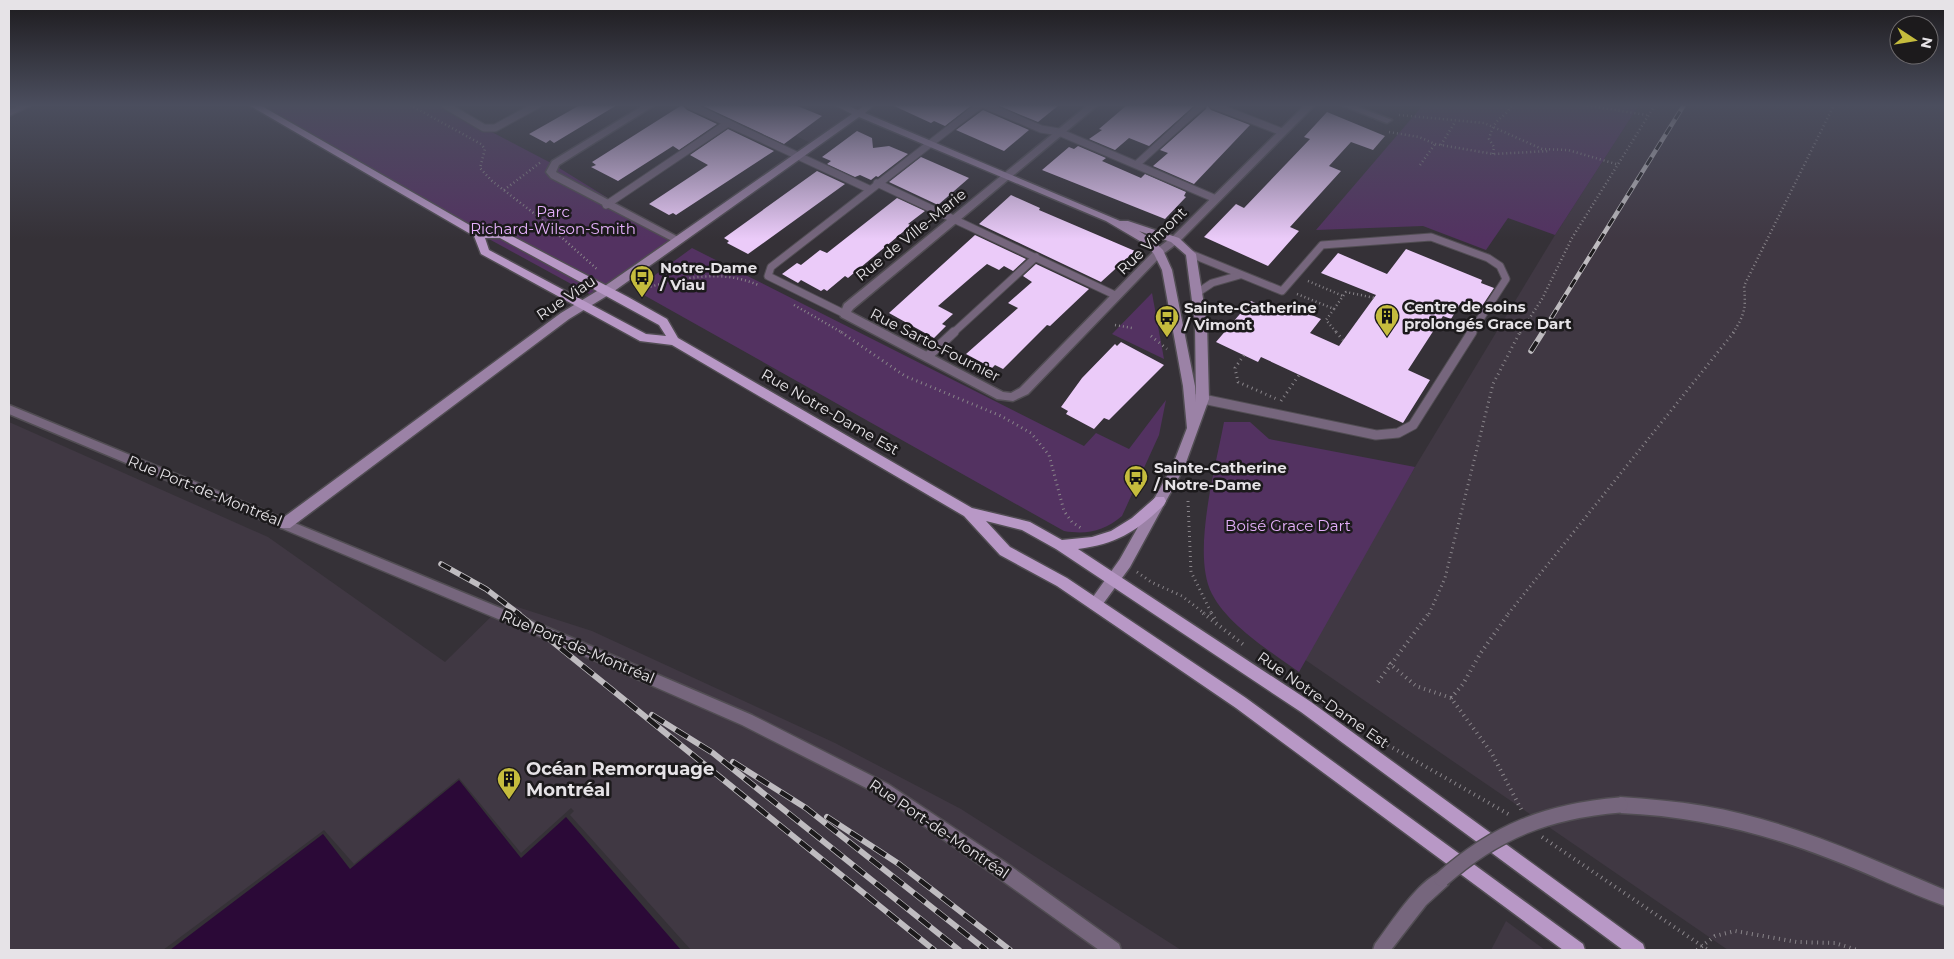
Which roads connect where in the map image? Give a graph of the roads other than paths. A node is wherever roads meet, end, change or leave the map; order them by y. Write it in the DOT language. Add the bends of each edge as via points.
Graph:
graph roads {
  1 [pos="333,150"];
  2 [pos="576,150"];
  3 [pos="688,150"];
  4 [pos="788,150"];
  5 [pos="804,150"];
  6 [pos="921,150"];
  7 [pos="946,150"];
  8 [pos="1039,150"];
  9 [pos="1103,150"];
  10 [pos="1152,150"];
  11 [pos="1265,150"];
  12 [pos="798,154"];
  13 [pos="1137,164"];
  14 [pos="1007,176"];
  15 [pos="877,183"];
  16 [pos="869,189"];
  17 [pos="1216,199"];
  18 [pos="606,205"];
  19 [pos="954,219"];
  20 [pos="1110,219"];
  21 [pos="478,234"];
  22 [pos="676,240"];
  23 [pos="1175,240"];
  24 [pos="1159,252"];
  25 [pos="1191,254"];
  26 [pos="1036,257"];
  27 [pos="1242,275"];
  28 [pos="1285,288"];
  29 [pos="606,290"];
  30 [pos="1197,293"];
  31 [pos="1117,296"];
  32 [pos="584,304"];
  33 [pos="845,314"];
  34 [pos="674,341"];
  35 [pos="927,357"];
  36 [pos="1013,397"];
  37 [pos="1197,398"];
  38 [pos="9,409"];
  39 [pos="1160,501"];
  40 [pos="969,512"];
  41 [pos="285,524"];
  42 [pos="1061,545"];
  43 [pos="1113,581"];
  44 [pos="1094,604"];
  45 [pos="1945,898"];
  46 [pos="1113,950"];
  47 [pos="1381,950"];
  48 [pos="1577,950"];
  49 [pos="1638,950"];
  1 -- 21 [label="main road, Rue Notre-Dame Est"];
  2 -- 18 [label="street" via="560,160 551,172"];
  3 -- 18 [label="lane"];
  4 -- 12 [label="lane"];
  5 -- 12 [label="street, Rue Viau"];
  6 -- 15 [label="lane"];
  7 -- 14 [label="street"];
  8 -- 14 [label="street, Rue de Ville-Marie"];
  9 -- 13 [label="lane"];
  10 -- 13 [label="lane"];
  11 -- 17 [label="street, Rue Vimont"];
  12 -- 16 [label="lane"];
  12 -- 22 [label="street, Rue Viau"];
  13 -- 17 [label="lane"];
  14 -- 19 [label="street, Rue de Ville-Marie"];
  14 -- 20 [label="street"];
  15 -- 16 [label="lane"];
  15 -- 19 [label="lane"];
  16 -- 33 [label="lane" via="771,267 768,276"];
  17 -- 23 [label="street, Rue Vimont"];
  18 -- 22 [label="street"];
  19 -- 26 [label="lane"];
  19 -- 33 [label="street, Rue de Ville-Marie" via="848,307"];
  20 -- 23 [label="street"];
  20 -- 24 [label="street" via="1149,242"];
  21 -- 29 [label="main road, Rue Notre-Dame Est" via="502,236"];
  21 -- 32 [label="main road, Rue Notre-Dame Est" via="486,252"];
  22 -- 29 [label="street, Rue Viau"];
  23 -- 24 [label="street, Rue Vimont"];
  23 -- 25 [label="street"];
  24 -- 31 [label="street, Rue Vimont"];
  24 -- 37 [label="street" via="1167,270"];
  25 -- 27 [label="lane"];
  25 -- 30 [label="street"];
  26 -- 31 [label="lane"];
  26 -- 35 [label="lane"];
  27 -- 28 [label="lane" via="1282,291"];
  27 -- 30 [label="lane" via="1212,283"];
  28 -- 37 [label="lane" via="1322,245 1430,237 1488,258 1500,266 1506,279 1413,425 1398,433 1376,435"];
  29 -- 32 [label="street, Rue Viau"];
  29 -- 34 [label="main road, Rue Notre-Dame Est" via="663,322"];
  30 -- 37 [label="street" via="1204,359"];
  31 -- 36 [label="street, Rue Vimont" via="1024,391"];
  32 -- 34 [label="main road, Rue Notre-Dame Est" via="644,338"];
  32 -- 41 [label="street, Rue Viau"];
  33 -- 35 [label="street, Rue Sarto-Fournier"];
  34 -- 40 [label="main road, Rue Notre-Dame Est"];
  35 -- 36 [label="street, Rue Sarto-Fournier" via="1001,396"];
  37 -- 39 [label="street" via="1192,427 1178,468"];
  38 -- 41 [label="street, Rue Port-de-Montréal"];
  39 -- 42 [label="main road" via="1137,523 1113,537 1095,544"];
  39 -- 43 [label="street"];
  40 -- 42 [label="main road, Rue Notre-Dame Est" via="1025,526"];
  40 -- 44 [label="main road, Rue Notre-Dame Est" via="1005,551 1062,582"];
  41 -- 46 [label="street, Rue Port-de-Montréal" via="747,720 883,789"];
  42 -- 43 [label="main road, Rue Notre-Dame Est"];
  43 -- 44 [label="street"];
  43 -- 49 [label="main road, Rue Notre-Dame Est" via="1306,707"];
  44 -- 48 [label="main road, Rue Notre-Dame Est" via="1241,703"];
  45 -- 47 [label="street, bridge" via="1778,830 1682,808 1594,806 1545,816 1512,828 1476,848 1420,899"];
}
